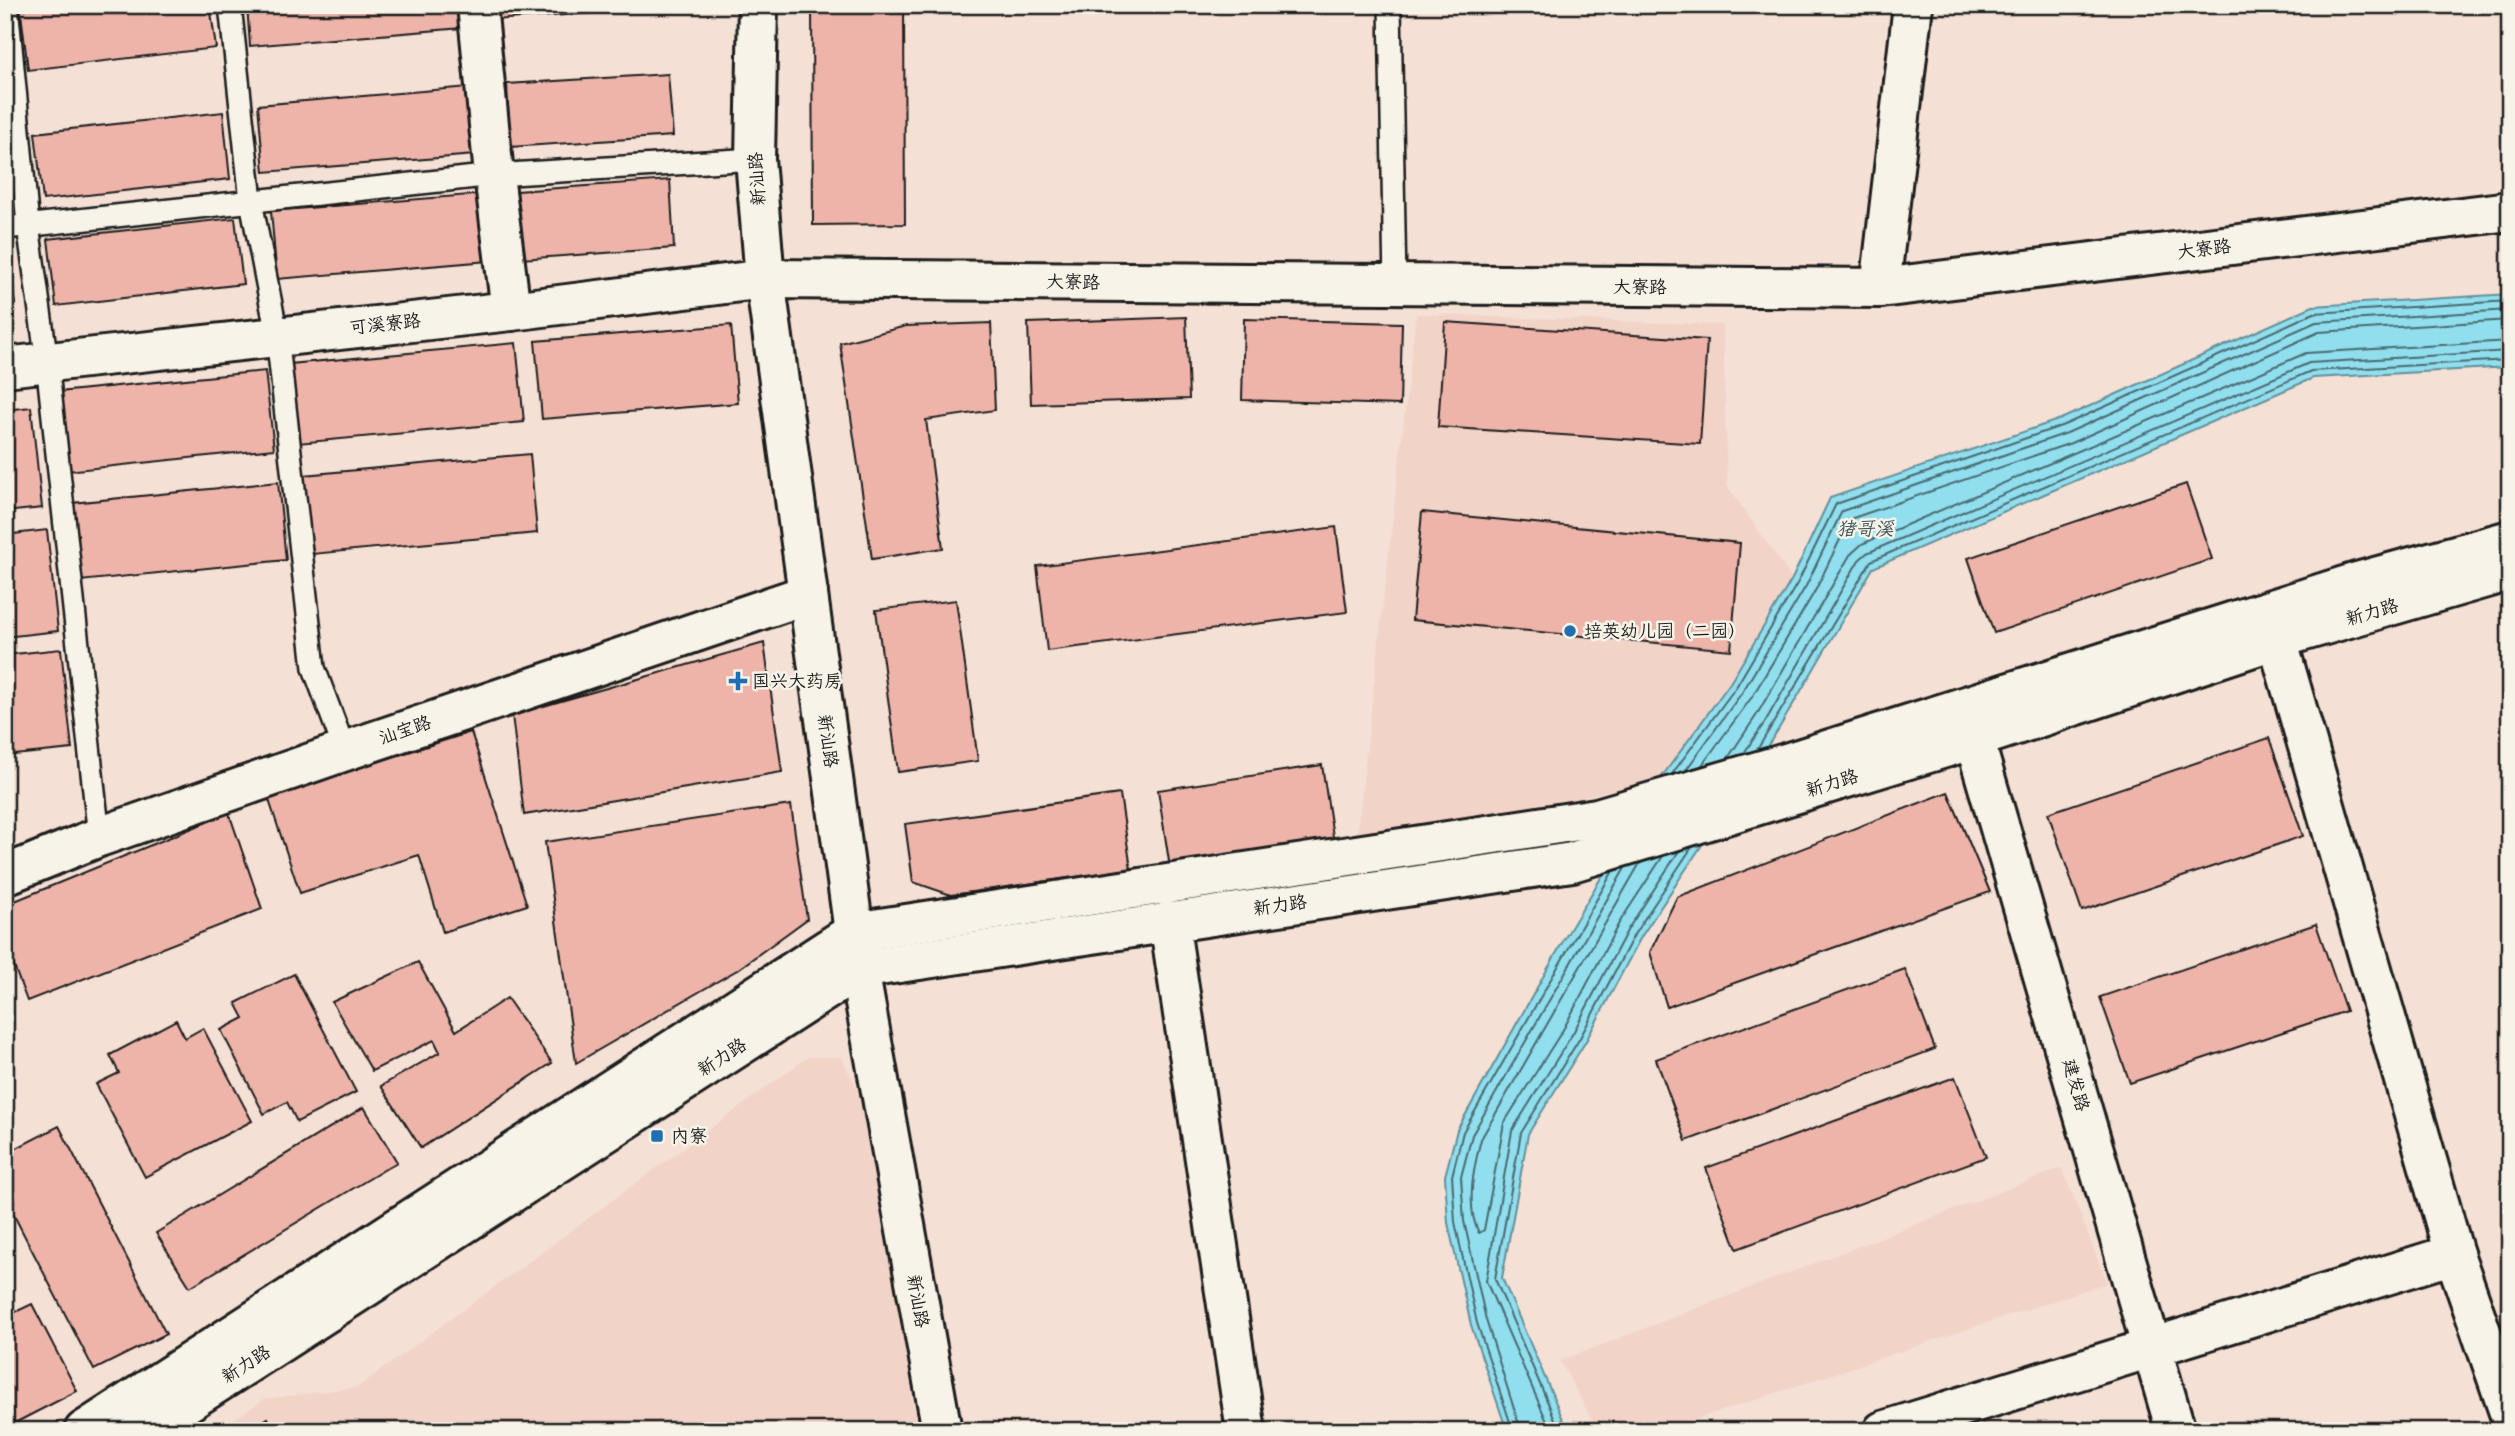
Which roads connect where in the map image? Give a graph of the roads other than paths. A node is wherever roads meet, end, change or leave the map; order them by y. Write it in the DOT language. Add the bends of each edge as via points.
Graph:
graph roads {
  1 [pos="7,5"];
  2 [pos="230,5"];
  3 [pos="477,5"];
  4 [pos="758,5"];
  5 [pos="1390,5"];
  6 [pos="1913,5"];
  7 [pos="755,159"];
  8 [pos="494,175"];
  9 [pos="251,201"];
  10 [pos="2510,211"];
  11 [pos="28,225"];
  12 [pos="5,228"];
  13 [pos="765,279"];
  14 [pos="1395,285"];
  15 [pos="1880,288"];
  16 [pos="511,311"];
  17 [pos="277,335"];
  18 [pos="47,362"];
  19 [pos="5,368"];
  20 [pos="2510,540"];
  21 [pos="2510,571"];
  22 [pos="808,594"];
  23 [pos="2277,639"];
  24 [pos="1974,739"];
  25 [pos="345,751"];
  26 [pos="99,837"];
  27 [pos="5,875"];
  28 [pos="1169,921"];
  29 [pos="856,950"];
  30 [pos="2454,1254"];
  31 [pos="2153,1347"];
  32 [pos="2510,1415"];
  33 [pos="84,1431"];
  34 [pos="143,1431"];
  35 [pos="942,1431"];
  36 [pos="1246,1431"];
  37 [pos="1883,1431"];
  38 [pos="2176,1431"];
  1 -- 11 [label="lane"];
  2 -- 9 [label="lane"];
  3 -- 8 [label="street"];
  4 -- 7 [label="street, 新汕路"];
  5 -- 14 [label="lane"];
  6 -- 15 [label="street"];
  7 -- 8 [label="lane"];
  7 -- 13 [label="street, 新汕路"];
  8 -- 9 [label="lane"];
  8 -- 16 [label="street"];
  9 -- 11 [label="lane"];
  9 -- 17 [label="lane"];
  10 -- 15 [label="street, 大寮路"];
  11 -- 12 [label="lane"];
  11 -- 18 [label="lane"];
  13 -- 14 [label="street, 大寮路"];
  13 -- 16 [label="street, 可溪寮路"];
  13 -- 22 [label="street, 新汕路"];
  14 -- 15 [label="street, 大寮路"];
  16 -- 17 [label="street, 可溪寮路"];
  17 -- 18 [label="street, 可溪寮路"];
  17 -- 25 [label="lane" via="314,668"];
  18 -- 19 [label="street, 可溪寮路"];
  18 -- 26 [label="lane"];
  20 -- 29 [label="street" via="2357,582 1786,763 1597,818"];
  21 -- 23 [label="street, 新力路"];
  22 -- 25 [label="street, 汕宝路"];
  22 -- 29 [label="street, 新汕路"];
  23 -- 24 [label="street, 新力路"];
  23 -- 30 [label="street"];
  24 -- 28 [label="street, 新力路" via="1572,862"];
  24 -- 31 [label="street, 建发路"];
  25 -- 26 [label="street, 汕宝路"];
  26 -- 27 [label="street, 汕宝路"];
  28 -- 29 [label="street, 新力路"];
  28 -- 36 [label="street"];
  29 -- 33 [label="street"];
  29 -- 34 [label="street, 新力路"];
  29 -- 35 [label="street, 新汕路"];
  30 -- 31 [label="street"];
  30 -- 32 [label="street"];
  31 -- 37 [label="street"];
  31 -- 38 [label="street, 建发路"];
}
